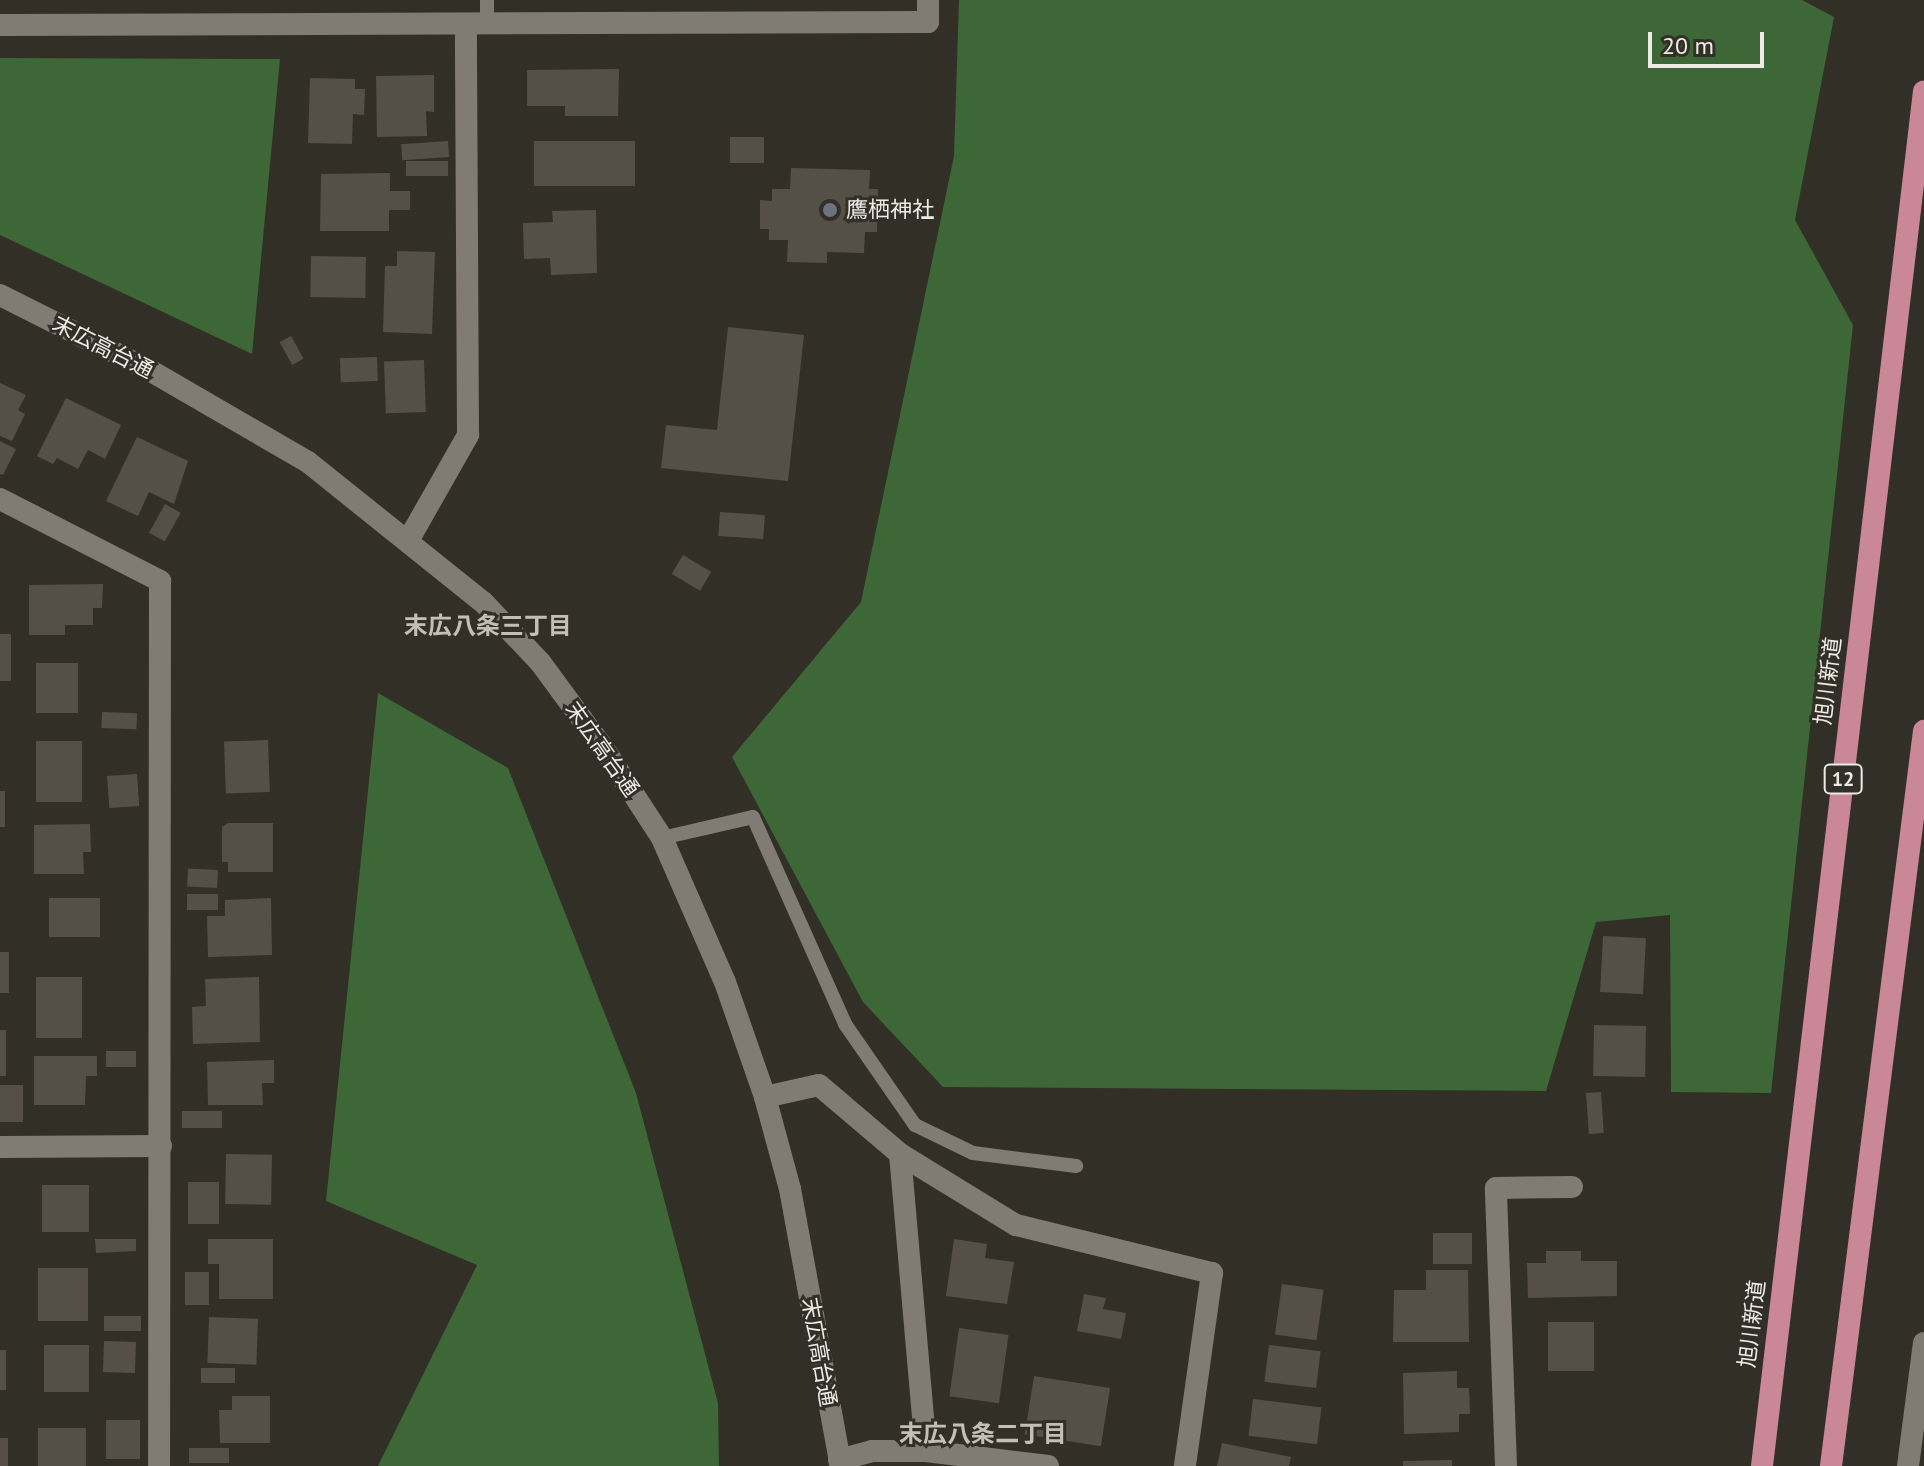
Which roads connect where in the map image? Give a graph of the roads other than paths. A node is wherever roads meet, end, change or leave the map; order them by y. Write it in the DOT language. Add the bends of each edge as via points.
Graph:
graph roads {
  1 [pos="487,0"];
  2 [pos="928,0"];
  3 [pos="477,24"];
  4 [pos="0,25"];
  5 [pos="1924,92"];
  6 [pos="0,295"];
  7 [pos="0,499"];
  8 [pos="409,539"];
  9 [pos="1924,731"];
  10 [pos="662,838"];
  11 [pos="765,1097"];
  12 [pos="161,1146"];
  13 [pos="0,1147"];
  14 [pos="900,1154"];
  15 [pos="1076,1166"];
  16 [pos="1572,1187"];
  17 [pos="1924,1343"];
  18 [pos="926,1451"];
  19 [pos="840,1463"];
  20 [pos="159,1466"];
  21 [pos="1048,1466"];
  22 [pos="1185,1466"];
  23 [pos="1506,1466"];
  24 [pos="1762,1466"];
  25 [pos="1831,1466"];
  26 [pos="1908,1466"];
  1 -- 3 [label="lane"];
  2 -- 3 [label="street" via="928,22"];
  3 -- 4 [label="street"];
  3 -- 8 [label="street" via="468,435"];
  5 -- 24 [label="highway, 旭川新道 / 12"];
  6 -- 8 [label="street, 末広高台通" via="151,371 308,462"];
  7 -- 12 [label="street" via="160,581"];
  8 -- 10 [label="street, 末広高台通" via="483,602 540,662"];
  9 -- 25 [label="highway"];
  10 -- 11 [label="street, 末広高台通" via="725,982"];
  10 -- 15 [label="lane" via="753,817 845,1024 915,1125 973,1153"];
  11 -- 14 [label="street" via="819,1085"];
  11 -- 19 [label="street, 末広高台通" via="790,1189"];
  12 -- 13 [label="street"];
  12 -- 20 [label="street"];
  14 -- 18 [label="street"];
  14 -- 22 [label="street" via="1016,1225 1212,1273"];
  16 -- 23 [label="street" via="1496,1188"];
  17 -- 26 [label="street"];
  18 -- 19 [label="street" via="872,1451"];
  18 -- 21 [label="street"];
}
